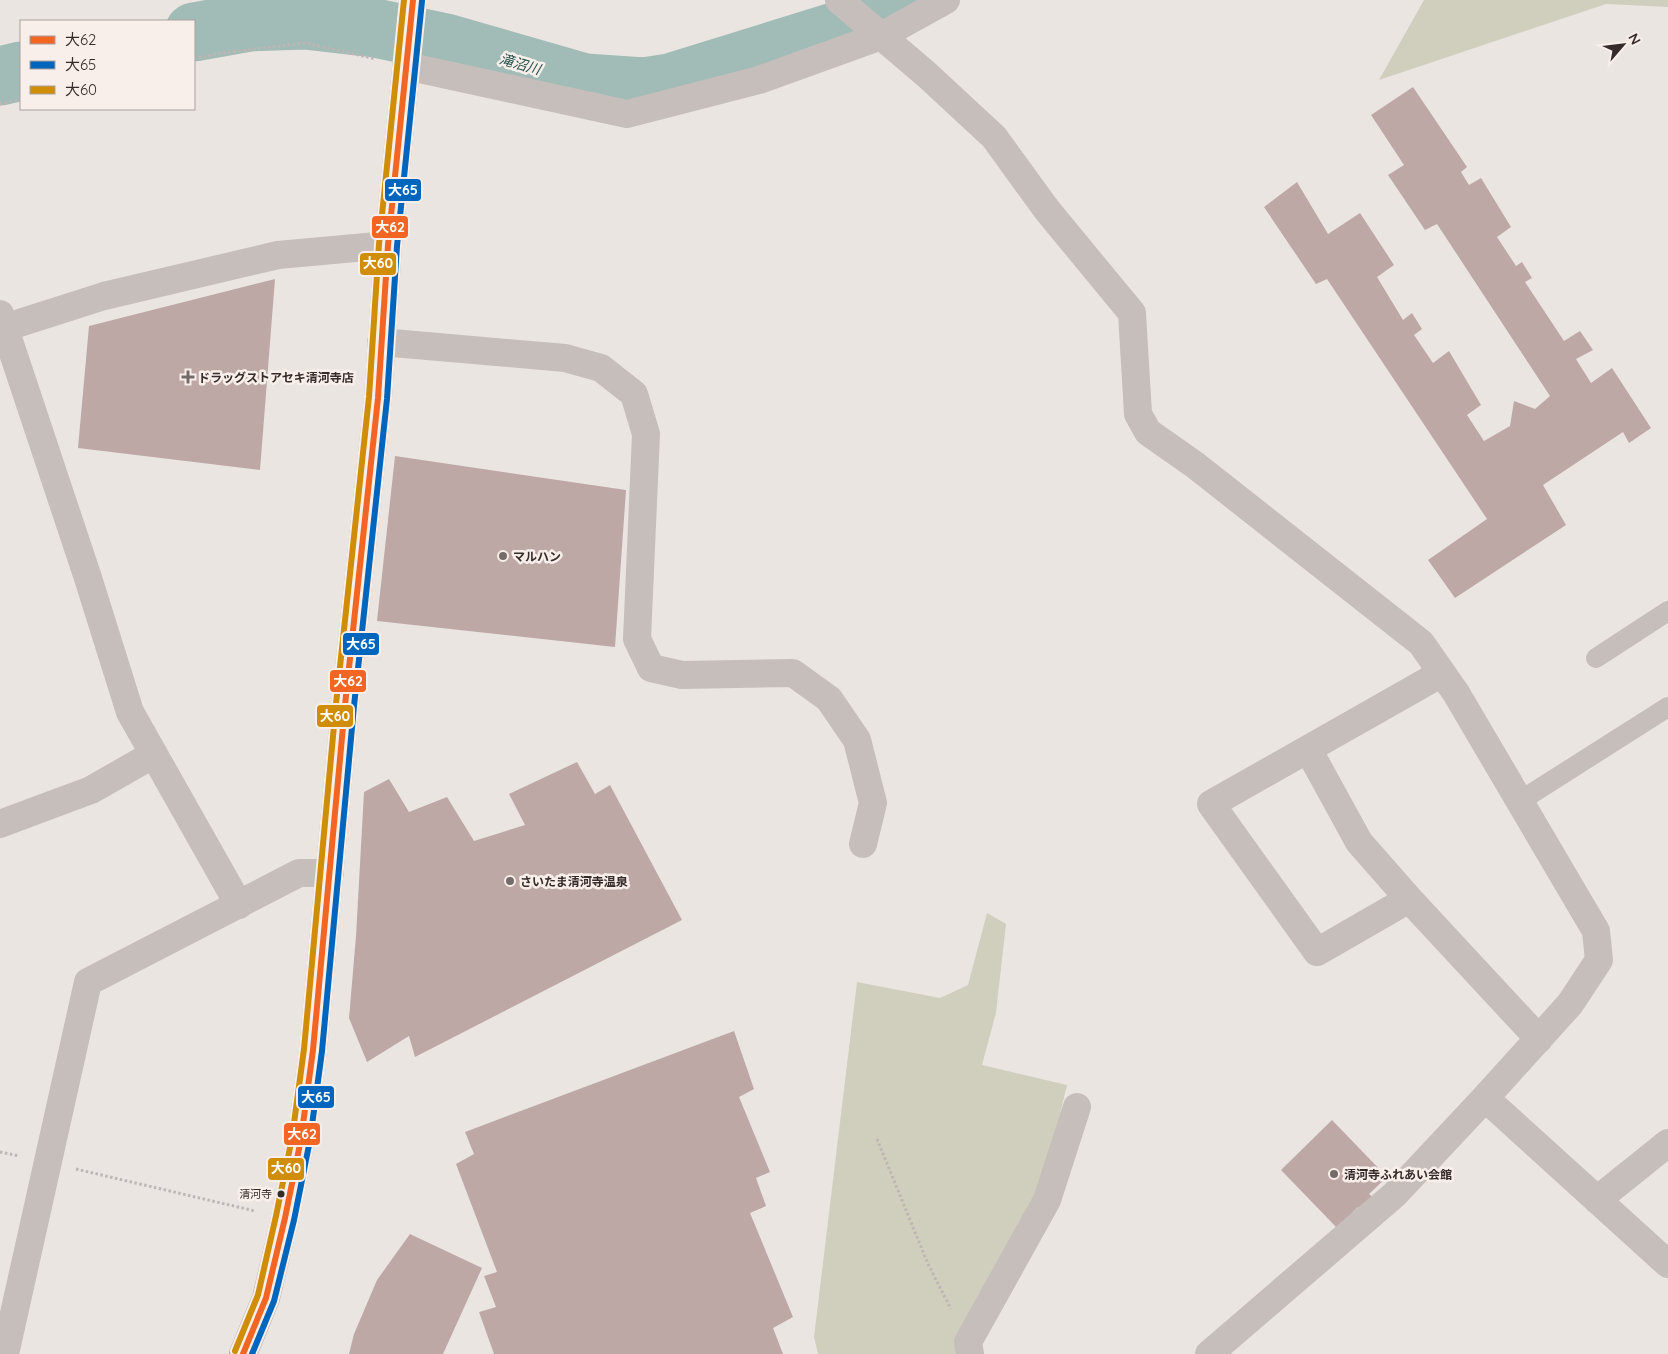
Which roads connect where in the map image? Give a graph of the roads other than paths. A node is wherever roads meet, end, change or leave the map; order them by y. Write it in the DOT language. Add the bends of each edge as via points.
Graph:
graph roads {
  1 [pos="839,0"];
  2 [pos="946,0"];
  3 [pos="412,7"];
  4 [pos="881,36"];
  5 [pos="407,60"];
  6 [pos="388,245"];
  7 [pos="2,321"];
  8 [pos="381,342"];
  9 [pos="1668,612"];
  10 [pos="1596,658"];
  11 [pos="1442,673"];
  12 [pos="1668,707"];
  13 [pos="1308,749"];
  14 [pos="154,754"];
  15 [pos="1520,801"];
  16 [pos="0,824"];
  17 [pos="863,844"];
  18 [pos="330,873"];
  19 [pos="1409,899"];
  20 [pos="239,905"];
  21 [pos="1539,1039"];
  22 [pos="1485,1098"];
  23 [pos="1077,1107"];
  24 [pos="1668,1143"];
  25 [pos="1598,1200"];
  26 [pos="1668,1264"];
  27 [pos="969,1348"];
  28 [pos="5,1354"];
  29 [pos="243,1354"];
  30 [pos="1209,1354"];
  1 -- 4 [label="street"];
  2 -- 4 [label="street"];
  3 -- 5 [label="main road"];
  4 -- 5 [label="street" via="759,80 627,114"];
  4 -- 11 [label="street" via="994,137 1047,210 1132,313 1138,414 1148,432 1196,465 1421,643"];
  5 -- 6 [label="main road"];
  6 -- 7 [label="street" via="278,255"];
  6 -- 8 [label="main road"];
  7 -- 14 [label="street" via="130,712"];
  8 -- 17 [label="street" via="565,358 602,368 634,394 646,434 637,639 651,668 682,675 793,673 829,698 857,740 873,803"];
  8 -- 18 [label="main road"];
  9 -- 10 [label="lane"];
  11 -- 13 [label="street"];
  11 -- 15 [label="street"];
  12 -- 15 [label="lane"];
  13 -- 19 [label="street" via="1358,842"];
  13 -- 19 [label="street" via="1211,804 1318,952"];
  14 -- 16 [label="street" via="91,790"];
  14 -- 20 [label="street"];
  15 -- 21 [label="street" via="1596,931 1599,960 1570,1004"];
  18 -- 20 [label="street" via="299,873"];
  18 -- 29 [label="main road" via="301,1139 266,1298"];
  19 -- 21 [label="street"];
  20 -- 28 [label="street" via="88,982"];
  21 -- 22 [label="street"];
  22 -- 25 [label="street"];
  22 -- 30 [label="street" via="1394,1195"];
  23 -- 27 [label="street" via="1047,1200"];
  24 -- 25 [label="street"];
  25 -- 26 [label="street"];
}
